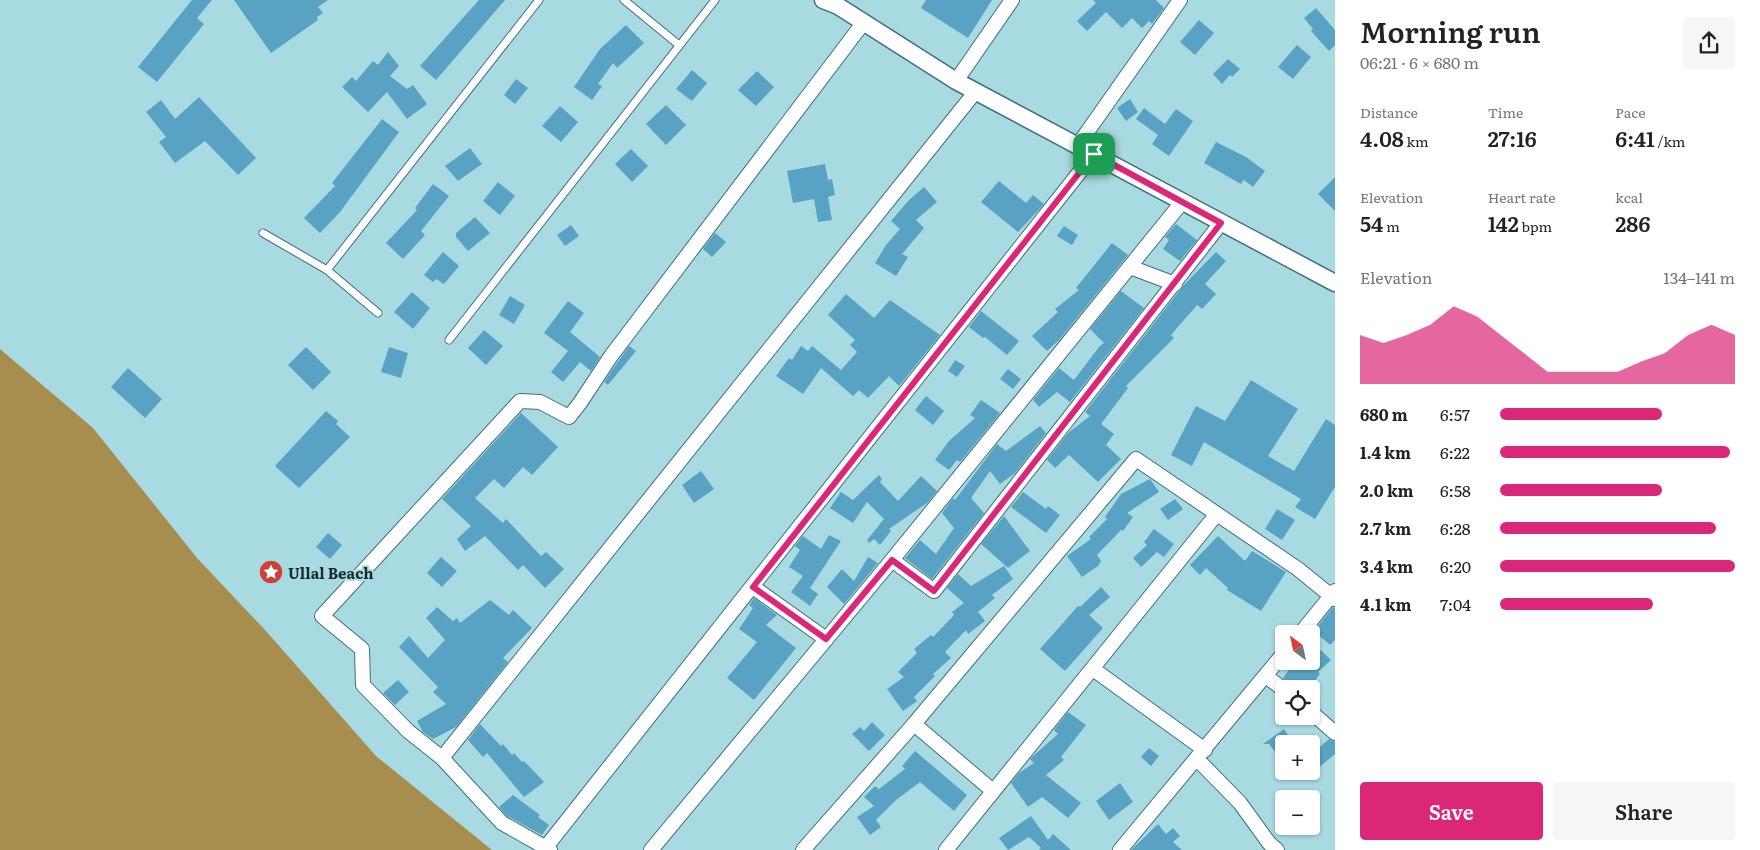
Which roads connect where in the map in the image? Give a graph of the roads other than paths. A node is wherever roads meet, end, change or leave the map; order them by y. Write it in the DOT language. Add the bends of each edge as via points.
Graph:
graph roads {
  1 [pos="539,0"];
  2 [pos="624,0"];
  3 [pos="715,0"];
  4 [pos="823,0"];
  5 [pos="1012,0"];
  6 [pos="1180,0"];
  7 [pos="841,3"];
  8 [pos="864,22"];
  9 [pos="679,45"];
  10 [pos="956,80"];
  11 [pos="976,91"];
  12 [pos="1078,145"];
  13 [pos="1094,154"];
  14 [pos="1183,201"];
  15 [pos="1221,223"];
  16 [pos="263,233"];
  17 [pos="1130,267"];
  18 [pos="327,270"];
  19 [pos="1335,283"];
  20 [pos="1175,284"];
  21 [pos="378,313"];
  22 [pos="449,340"];
  23 [pos="1216,515"];
  24 [pos="892,560"];
  25 [pos="753,587"];
  26 [pos="1334,595"];
  27 [pos="1308,625"];
  28 [pos="826,639"];
  29 [pos="1275,664"];
  30 [pos="1093,669"];
  31 [pos="1266,676"];
  32 [pos="1275,683"];
  33 [pos="1320,720"];
  34 [pos="914,724"];
  35 [pos="1335,734"];
  36 [pos="1201,755"];
  37 [pos="442,758"];
  38 [pos="993,791"];
  39 [pos="548,848"];
  40 [pos="651,850"];
  41 [pos="803,850"];
  42 [pos="946,850"];
  43 [pos="1120,850"];
  44 [pos="1277,850"];
  1 -- 18 [label="lane"];
  2 -- 9 [label="lane"];
  3 -- 9 [label="lane"];
  4 -- 7 [label="street"];
  5 -- 10 [label="street"];
  6 -- 12 [label="street"];
  7 -- 8 [label="street"];
  8 -- 10 [label="street"];
  8 -- 37 [label="street" via="611,356 569,417 540,402 520,401 322,616 362,650 363,685 408,731"];
  9 -- 22 [label="lane"];
  10 -- 11 [label="street"];
  11 -- 12 [label="street"];
  11 -- 37 [label="street"];
  12 -- 13 [label="street"];
  13 -- 14 [label="street"];
  13 -- 25 [label="street"];
  14 -- 15 [label="street"];
  14 -- 17 [label="street"];
  15 -- 19 [label="street"];
  15 -- 20 [label="street"];
  16 -- 18 [label="lane"];
  17 -- 20 [label="street"];
  17 -- 24 [label="street"];
  18 -- 21 [label="lane"];
  20 -- 24 [label="street" via="934,591"];
  23 -- 26 [label="street"];
  23 -- 30 [label="street"];
  23 -- 34 [label="street" via="1136,459"];
  24 -- 28 [label="street"];
  25 -- 28 [label="street"];
  25 -- 39 [label="street"];
  26 -- 27 [label="street"];
  28 -- 40 [label="street"];
  29 -- 31 [label="street"];
  30 -- 36 [label="street"];
  30 -- 38 [label="street"];
  31 -- 32 [label="street"];
  31 -- 36 [label="street"];
  33 -- 35 [label="street"];
  34 -- 38 [label="street"];
  34 -- 41 [label="street"];
  36 -- 43 [label="street"];
  36 -- 44 [label="street"];
  37 -- 39 [label="street" via="502,822"];
  38 -- 42 [label="street"];
}
